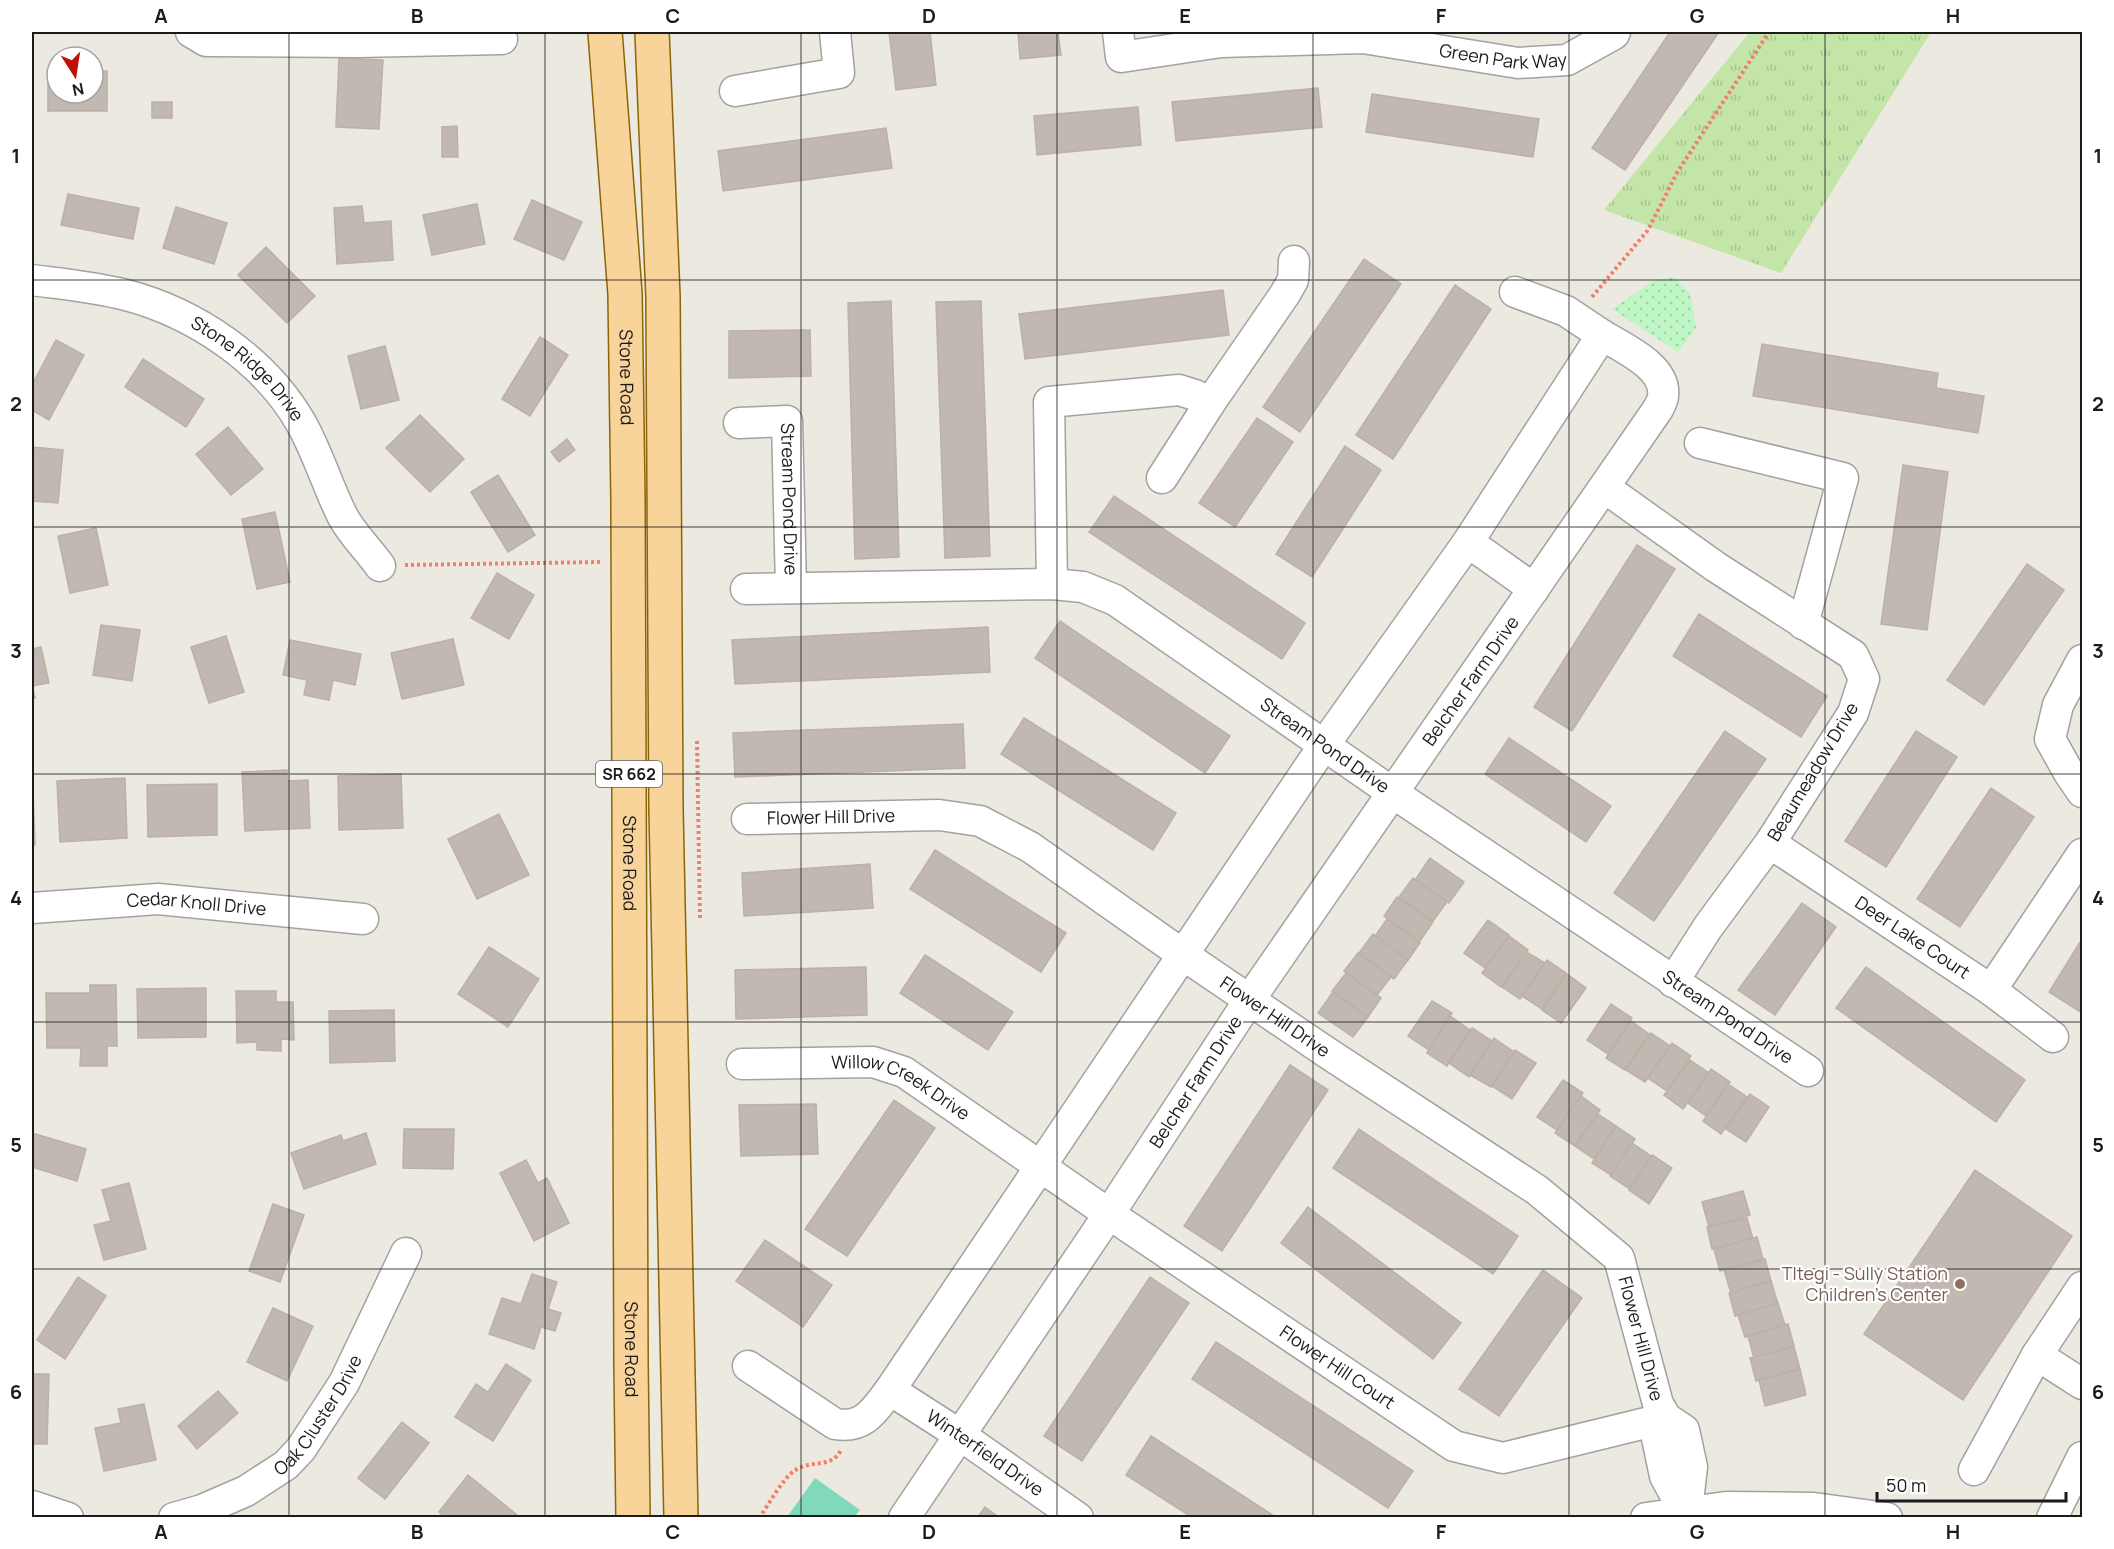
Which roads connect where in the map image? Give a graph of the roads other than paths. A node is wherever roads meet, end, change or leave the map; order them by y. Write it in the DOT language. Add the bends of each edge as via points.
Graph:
graph roads {
  1 [pos="190,32"];
  2 [pos="605,32"];
  3 [pos="652,32"];
  4 [pos="835,32"];
  5 [pos="1118,32"];
  6 [pos="1616,32"];
  7 [pos="502,39"];
  8 [pos="735,91"];
  9 [pos="1294,261"];
  10 [pos="32,280"];
  11 [pos="1515,292"];
  12 [pos="1602,335"];
  13 [pos="1210,403"];
  14 [pos="739,423"];
  15 [pos="1700,443"];
  16 [pos="1162,478"];
  17 [pos="1605,488"];
  18 [pos="1468,542"];
  19 [pos="380,566"];
  20 [pos="1052,584"];
  21 [pos="791,588"];
  22 [pos="746,589"];
  23 [pos="1534,589"];
  24 [pos="1803,624"];
  25 [pos="2082,660"];
  26 [pos="1324,745"];
  27 [pos="2082,792"];
  28 [pos="1393,793"];
  29 [pos="747,819"];
  30 [pos="1770,843"];
  31 [pos="2082,854"];
  32 [pos="32,908"];
  33 [pos="363,919"];
  34 [pos="1182,954"];
  35 [pos="1673,982"];
  36 [pos="1991,990"];
  37 [pos="1250,999"];
  38 [pos="2053,1037"];
  39 [pos="742,1064"];
  40 [pos="1808,1071"];
  41 [pos="1040,1166"];
  42 [pos="1109,1214"];
  43 [pos="406,1252"];
  44 [pos="2082,1287"];
  45 [pos="2037,1355"];
  46 [pos="748,1366"];
  47 [pos="2082,1384"];
  48 [pos="890,1390"];
  49 [pos="1666,1418"];
  50 [pos="960,1435"];
  51 [pos="2082,1457"];
  52 [pos="1974,1470"];
  53 [pos="32,1506"];
  54 [pos="1685,1515"];
  55 [pos="68,1518"];
  56 [pos="174,1518"];
  57 [pos="633,1518"];
  58 [pos="681,1518"];
  59 [pos="904,1518"];
  60 [pos="1078,1518"];
  61 [pos="1646,1518"];
  62 [pos="1887,1518"];
  63 [pos="2052,1518"];
  1 -- 7 [label="street" via="206,42"];
  2 -- 57 [label="main road, Stone Road / SR 662" via="625,294"];
  3 -- 58 [label="main road, Stone Road / SR 662" via="663,297 666,809"];
  4 -- 8 [label="street" via="839,73"];
  5 -- 6 [label="street, Green Park Way" via="1121,57 1221,42 1363,38 1518,63 1567,60"];
  9 -- 13 [label="street" via="1293,280 1286,294"];
  10 -- 19 [label="street, Stone Ridge Drive" via="99,289 151,302 217,336 243,356 265,376 300,421 342,516"];
  11 -- 12 [label="street, Belcher Farm Drive" via="1576,316"];
  12 -- 17 [label="street, Belcher Farm Drive" via="1649,364 1661,378 1664,395"];
  12 -- 18 [label="street"];
  13 -- 16 [label="street"];
  13 -- 20 [label="street" via="1179,390 1049,402"];
  14 -- 21 [label="street, Stream Pond Drive" via="787,422"];
  15 -- 24 [label="street" via="1843,478"];
  17 -- 23 [label="street, Belcher Farm Drive"];
  17 -- 24 [label="street, Beaumeadow Drive"];
  18 -- 23 [label="street"];
  18 -- 26 [label="street"];
  20 -- 21 [label="street, Stream Pond Drive"];
  20 -- 26 [label="street, Stream Pond Drive" via="1083,587 1115,600"];
  21 -- 22 [label="street, Stream Pond Drive"];
  23 -- 28 [label="street, Belcher Farm Drive"];
  24 -- 30 [label="street, Beaumeadow Drive" via="1853,655 1864,679 1853,713"];
  25 -- 27 [label="street" via="2058,705 2050,738"];
  26 -- 28 [label="street, Stream Pond Drive"];
  26 -- 34 [label="street"];
  28 -- 35 [label="street, Stream Pond Drive"];
  28 -- 37 [label="street, Belcher Farm Drive"];
  29 -- 34 [label="street, Flower Hill Drive" via="939,815 980,821 1030,846"];
  30 -- 35 [label="street, Beaumeadow Drive"];
  30 -- 36 [label="street, Deer Lake Court"];
  31 -- 36 [label="street"];
  32 -- 33 [label="street, Cedar Knoll Drive" via="158,899"];
  34 -- 37 [label="street, Flower Hill Drive"];
  34 -- 41 [label="street"];
  35 -- 40 [label="street, Stream Pond Drive"];
  36 -- 38 [label="street, Deer Lake Court"];
  37 -- 42 [label="street, Belcher Farm Drive"];
  37 -- 49 [label="street, Flower Hill Drive" via="1537,1190 1619,1258 1658,1404"];
  39 -- 41 [label="street, Willow Creek Drive" via="873,1062 904,1072"];
  41 -- 42 [label="street, Flower Hill Court"];
  41 -- 48 [label="street"];
  42 -- 49 [label="street, Flower Hill Court" via="1454,1446 1503,1458"];
  42 -- 50 [label="street, Belcher Farm Drive"];
  43 -- 56 [label="street, Oak Cluster Drive" via="344,1383 301,1449 286,1465 246,1491"];
  44 -- 45 [label="street"];
  45 -- 47 [label="street"];
  45 -- 52 [label="street"];
  46 -- 48 [label="street" via="824,1418 845,1426 870,1416"];
  48 -- 50 [label="street, Winterfield Drive"];
  49 -- 54 [label="street, Flower Hill Drive" via="1684,1430 1692,1467"];
  50 -- 59 [label="street, Belcher Farm Drive"];
  50 -- 60 [label="street, Winterfield Drive"];
  51 -- 63 [label="street"];
  53 -- 55 [label="street"];
  54 -- 61 [label="street"];
  54 -- 62 [label="street" via="1726,1507 1803,1508"];
}
